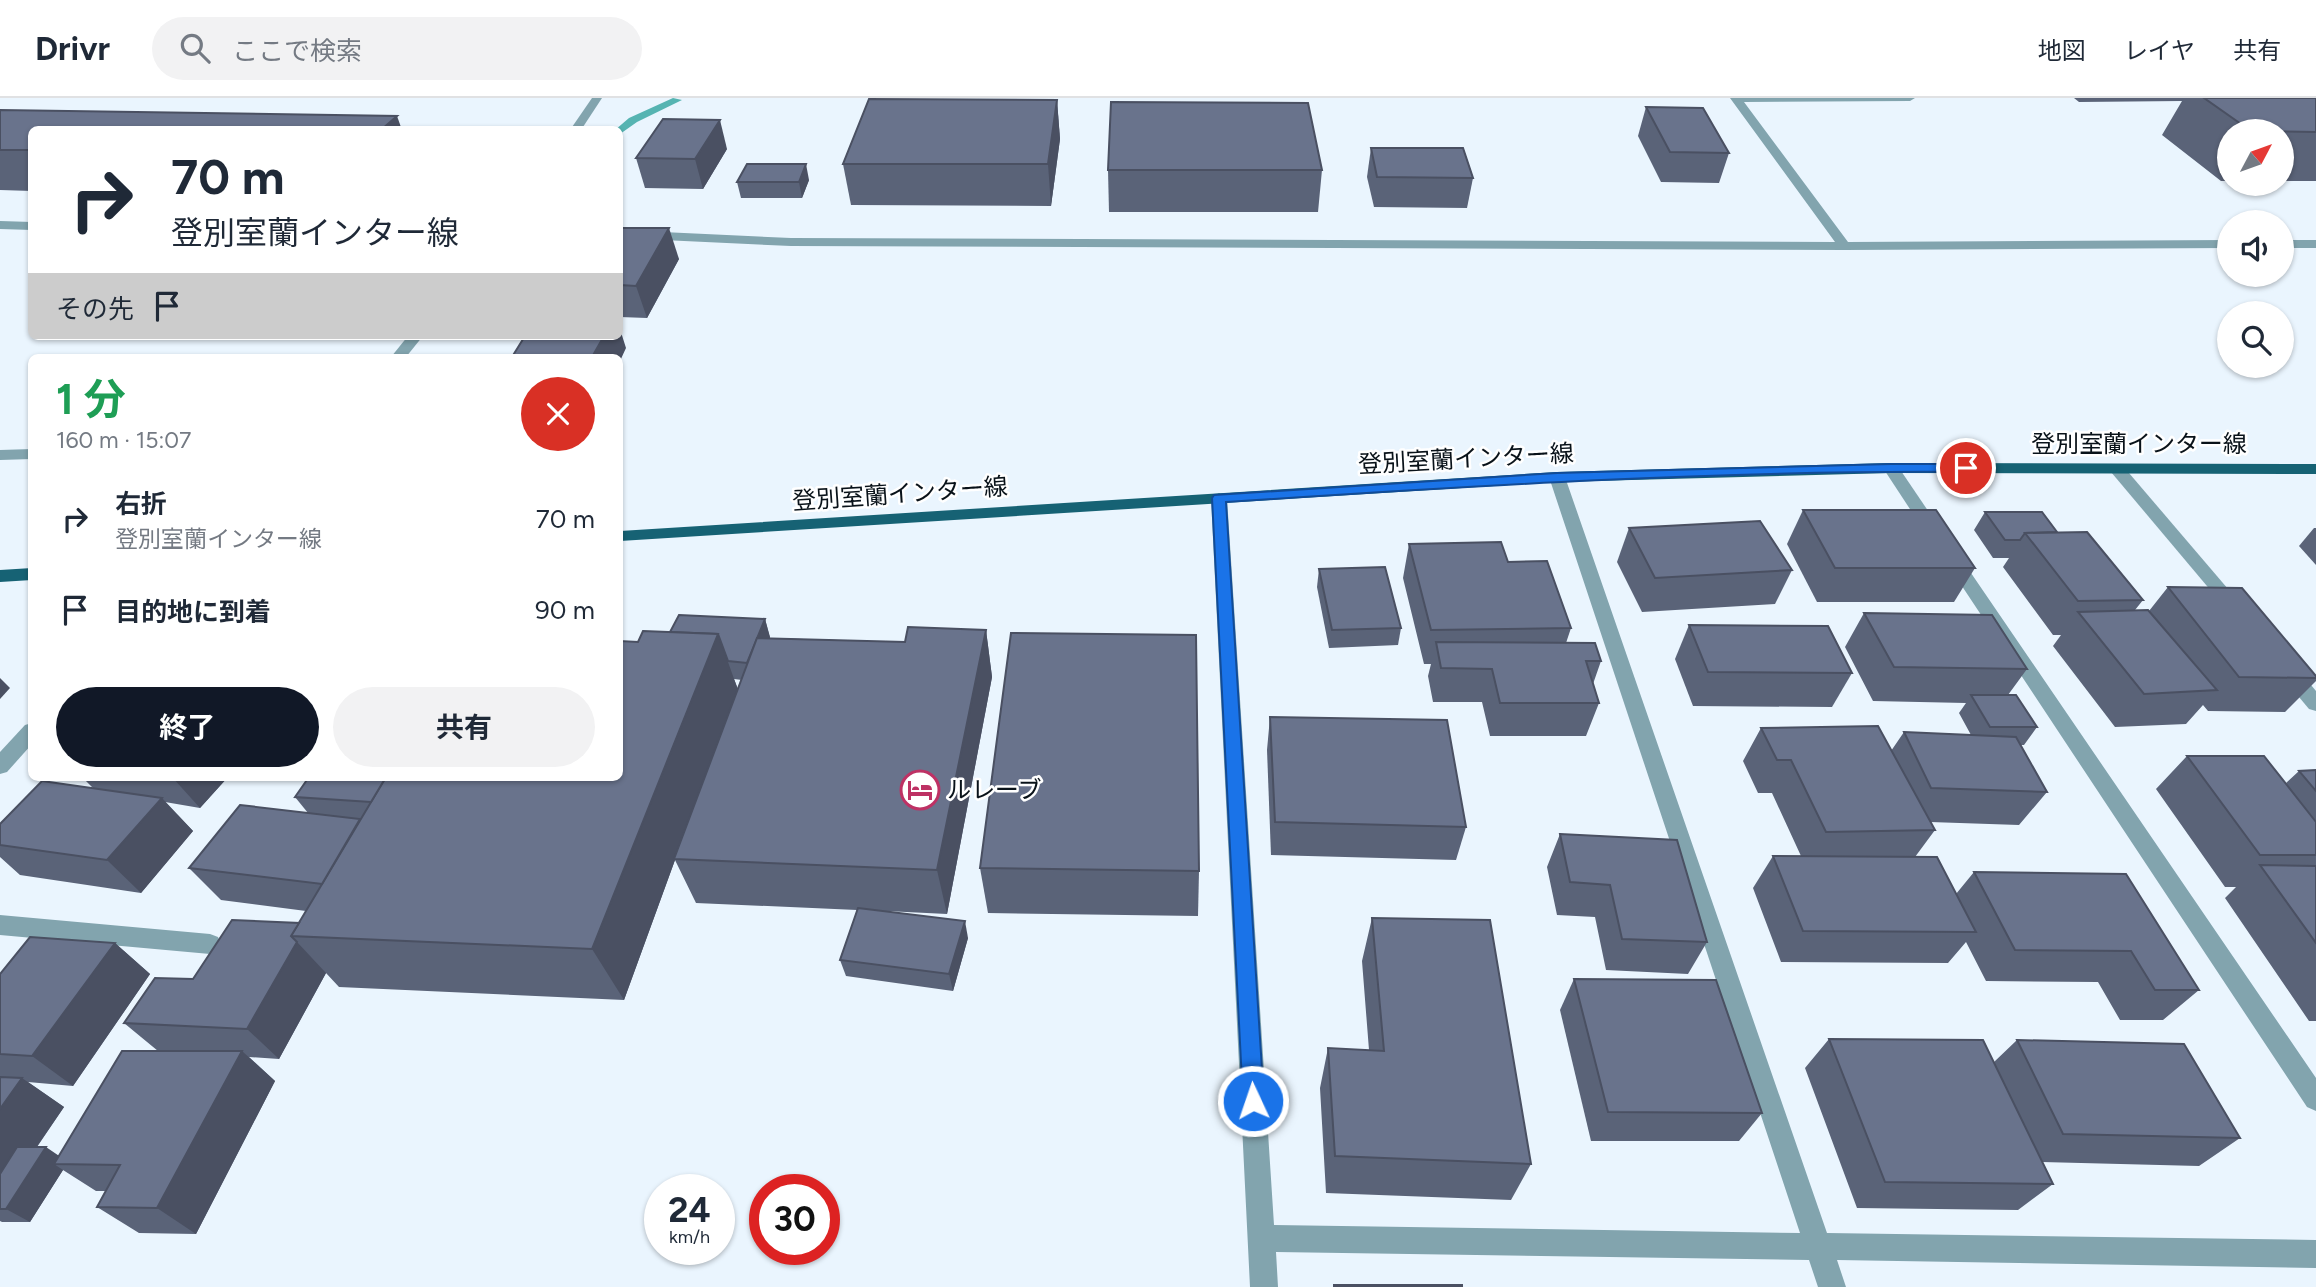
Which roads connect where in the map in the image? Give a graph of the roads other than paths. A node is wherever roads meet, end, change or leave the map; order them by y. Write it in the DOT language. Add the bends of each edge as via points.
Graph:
graph roads {
  1 [pos="597,98"];
  2 [pos="1910,98"];
  3 [pos="1736,99"];
  4 [pos="578,126"];
  5 [pos="0,225"];
  6 [pos="28,226"];
  7 [pos="623,234"];
  8 [pos="2217,244"];
  9 [pos="2294,244"];
  10 [pos="2316,244"];
  11 [pos="1844,246"];
  12 [pos="413,340"];
  13 [pos="401,354"];
  14 [pos="28,454"];
  15 [pos="0,456"];
  16 [pos="1891,468"];
  17 [pos="2316,468"];
  18 [pos="2117,469"];
  19 [pos="1557,477"];
  20 [pos="1219,498"];
  21 [pos="623,536"];
  22 [pos="28,574"];
  23 [pos="0,576"];
  24 [pos="2244,619"];
  25 [pos="2280,662"];
  26 [pos="2316,704"];
  27 [pos="28,734"];
  28 [pos="0,766"];
  29 [pos="0,925"];
  30 [pos="210,944"];
  31 [pos="2316,1099"];
  32 [pos="1261,1238"];
  33 [pos="1818,1247"];
  34 [pos="2316,1254"];
  35 [pos="1264,1287"];
  36 [pos="1832,1287"];
  1 -- 4 [label="street"];
  2 -- 3 [label="street"];
  3 -- 11 [label="street"];
  5 -- 6 [label="street"];
  7 -- 11 [label="street" via="791,242"];
  8 -- 11 [label="street"];
  9 -- 10 [label="street"];
  12 -- 13 [label="street"];
  14 -- 15 [label="street"];
  16 -- 18 [label="main road, 登別室蘭インター線"];
  16 -- 19 [label="main road, 登別室蘭インター線"];
  16 -- 31 [label="street"];
  17 -- 18 [label="main road, 登別室蘭インター線"];
  18 -- 24 [label="street"];
  19 -- 20 [label="main road, 登別室蘭インター線"];
  19 -- 33 [label="street"];
  20 -- 21 [label="main road, 登別室蘭インター線"];
  20 -- 32 [label="street"];
  22 -- 23 [label="main road"];
  25 -- 26 [label="street"];
  27 -- 28 [label="street"];
  29 -- 30 [label="street"];
  32 -- 33 [label="street"];
  32 -- 35 [label="street"];
  33 -- 34 [label="street"];
  33 -- 36 [label="street"];
}
